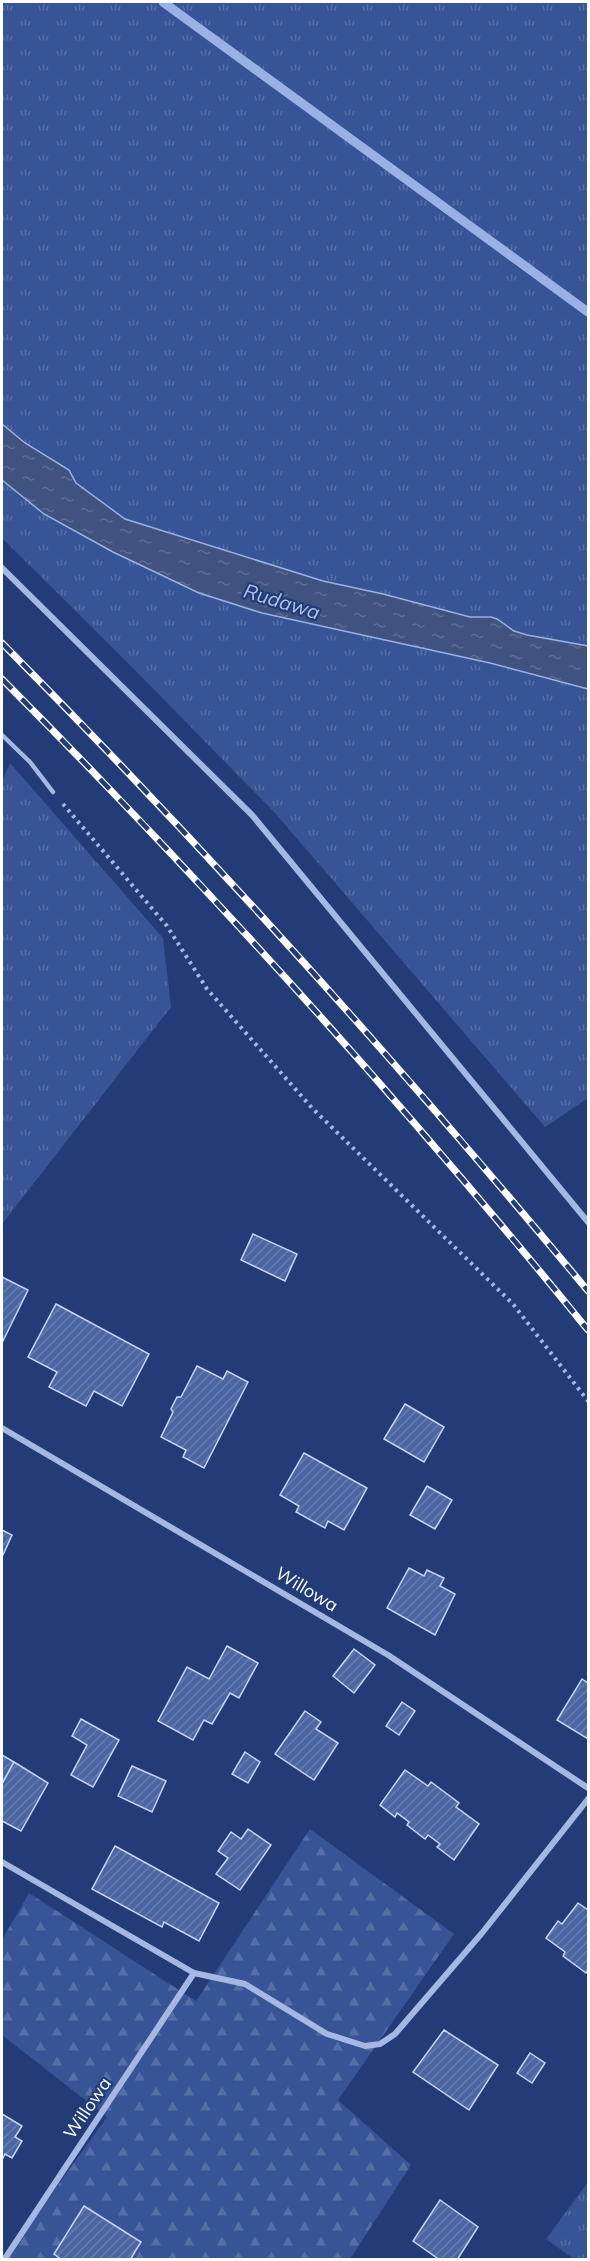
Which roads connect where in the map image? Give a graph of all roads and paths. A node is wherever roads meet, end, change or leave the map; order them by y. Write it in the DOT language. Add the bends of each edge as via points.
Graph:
graph roads {
  1 [pos="2,568"];
  2 [pos="2,735"];
  3 [pos="53,792"];
  4 [pos="588,1222"];
  5 [pos="588,1401"];
  6 [pos="2,1428"];
  7 [pos="588,1788"];
  8 [pos="588,1799"];
  9 [pos="2,1862"];
  10 [pos="194,1973"];
  11 [pos="4,2259"];
  1 -- 4 [label="street" via="252,815"];
  2 -- 3 [label="lane"];
  3 -- 5 [label="path" via="167,926 207,989 312,1108 513,1305"];
  6 -- 7 [label="street, Willowa" via="388,1655"];
  8 -- 10 [label="street" via="482,1933 395,2034 380,2044 365,2046 327,2034 245,1984"];
  9 -- 10 [label="street"];
  10 -- 11 [label="street, Willowa"];
}
